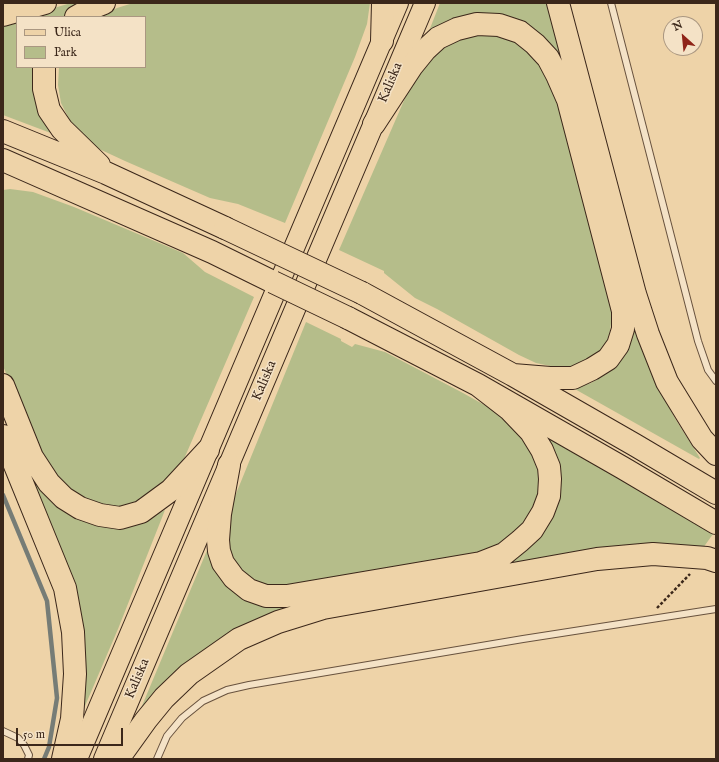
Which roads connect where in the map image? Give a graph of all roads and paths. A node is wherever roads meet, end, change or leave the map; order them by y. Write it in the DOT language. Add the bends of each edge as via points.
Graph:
graph roads {
  1 [pos="45,3"];
  2 [pos="104,3"];
  3 [pos="383,3"];
  4 [pos="398,3"];
  5 [pos="425,3"];
  6 [pos="558,3"];
  7 [pos="611,3"];
  8 [pos="3,15"];
  9 [pos="78,16"];
  10 [pos="382,41"];
  11 [pos="44,68"];
  12 [pos="374,124"];
  13 [pos="3,131"];
  14 [pos="3,160"];
  15 [pos="106,173"];
  16 [pos="3,177"];
  17 [pos="46,178"];
  18 [pos="513,375"];
  19 [pos="716,381"];
  20 [pos="3,385"];
  21 [pos="478,385"];
  22 [pos="3,436"];
  23 [pos="208,450"];
  24 [pos="716,454"];
  25 [pos="229,465"];
  26 [pos="716,493"];
  27 [pos="716,523"];
  28 [pos="716,561"];
  29 [pos="695,569"];
  30 [pos="716,609"];
  31 [pos="646,620"];
  32 [pos="3,731"];
  33 [pos="28,759"];
  34 [pos="63,759"];
  35 [pos="77,759"];
  36 [pos="104,759"];
  37 [pos="118,759"];
  38 [pos="157,759"];
  1 -- 8 [label="highway"];
  2 -- 9 [label="highway"];
  3 -- 10 [label="highway"];
  4 -- 10 [label="main road, Kaliska"];
  5 -- 12 [label="main road, Kaliska"];
  6 -- 24 [label="highway" via="635,294 648,334 667,382 702,439"];
  7 -- 19 [label="lane" via="698,342 708,370"];
  10 -- 23 [label="main road, Kaliska"];
  11 -- 15 [label="highway" via="44,89 49,110 62,129"];
  12 -- 18 [label="highway" via="425,50 438,38 457,28 477,24 499,25 520,32 548,58 568,100 624,311 623,329 618,345 608,359 572,378"];
  12 -- 25 [label="main road, Kaliska"];
  13 -- 15 [label="highway"];
  14 -- 17 [label="highway"];
  15 -- 18 [label="highway, bridge" via="362,293"];
  16 -- 17 [label="highway"];
  17 -- 21 [label="highway, bridge" via="212,252"];
  18 -- 26 [label="highway"];
  20 -- 23 [label="highway" via="32,457 49,483 64,498 80,508 100,515 120,518 141,512 171,490"];
  21 -- 25 [label="highway" via="509,409 531,432 549,466 550,480 543,512 532,530 504,554 482,562 287,596 266,596 249,590 234,578 223,563 219,551 220,514"];
  21 -- 27 [label="highway"];
  22 -- 34 [label="highway" via="65,588 73,632 75,674 72,719"];
  23 -- 35 [label="main road, Kaliska"];
  25 -- 36 [label="main road, Kaliska"];
  28 -- 37 [label="highway" via="653,554 597,559 323,608 278,622 238,639 189,674 164,698"];
  29 -- 31 [label="path"];
  30 -- 31 [label="lane"];
  31 -- 38 [label="lane" via="227,690 203,701 182,718 168,736"];
  32 -- 33 [label="lane" via="18,738 29,755"];
}
